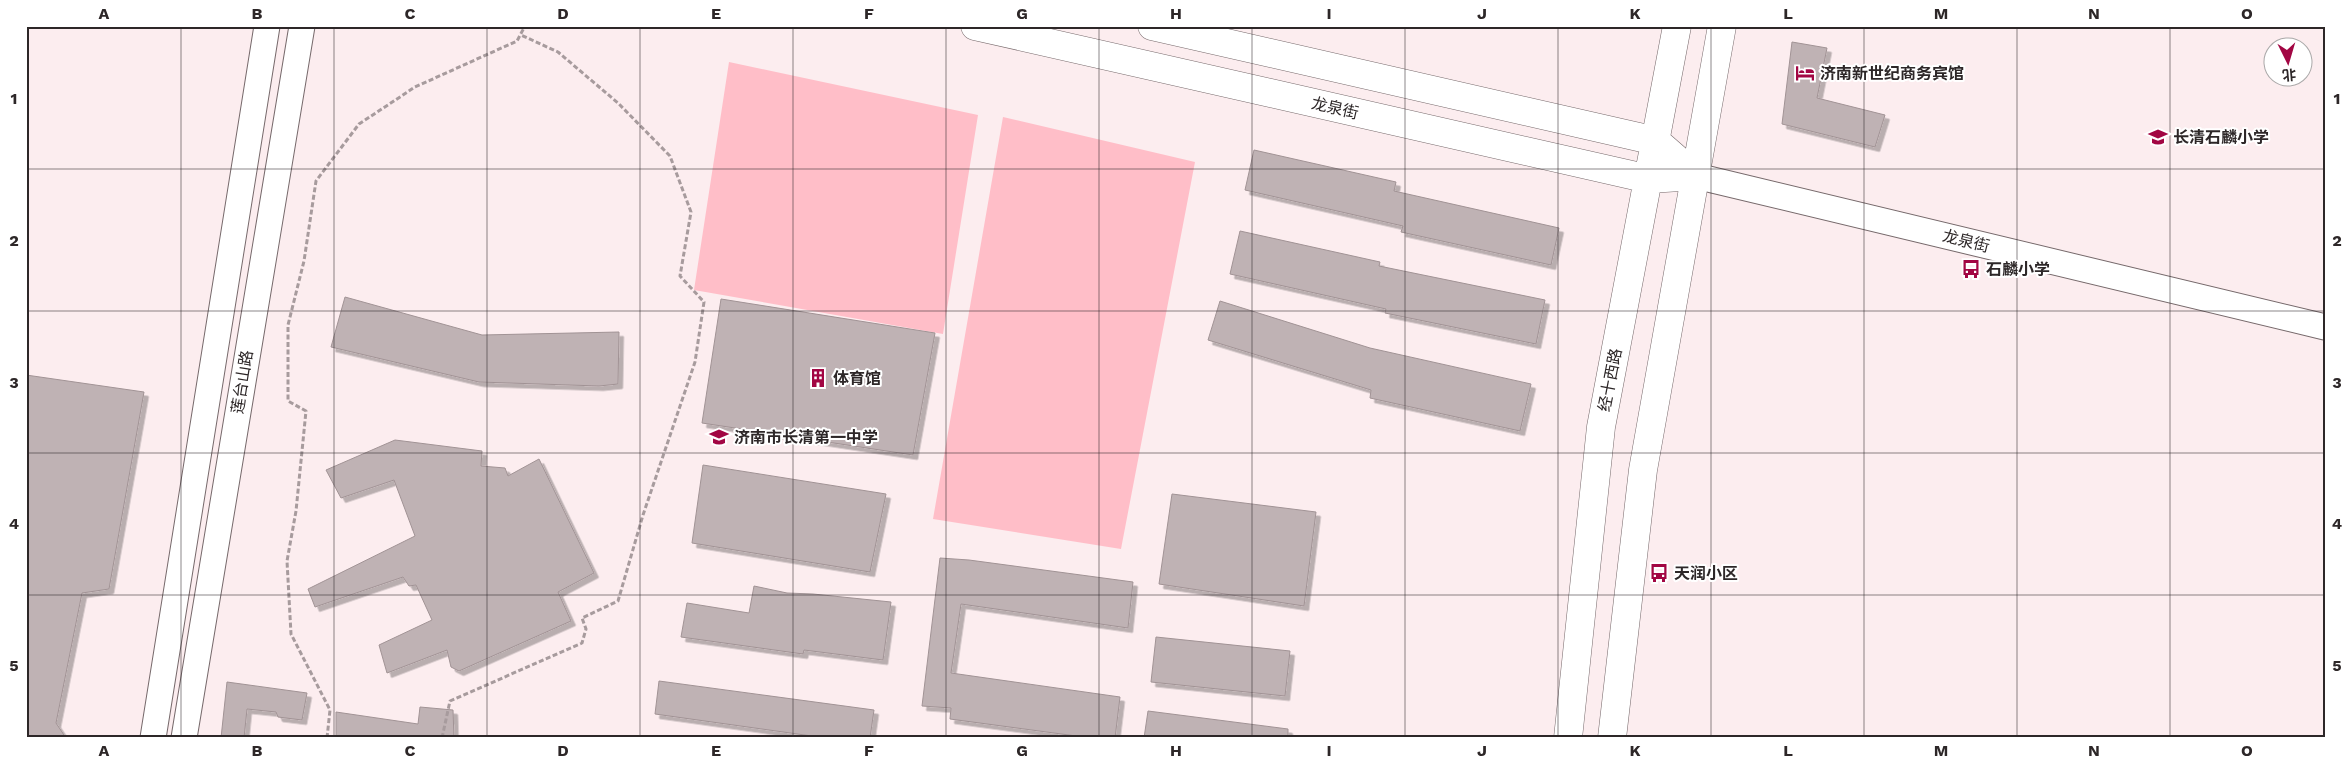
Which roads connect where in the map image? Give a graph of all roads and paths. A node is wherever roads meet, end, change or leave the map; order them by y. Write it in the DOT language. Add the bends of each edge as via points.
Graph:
graph roads {
  1 [pos="267,26"];
  2 [pos="302,26"];
  3 [pos="525,26"];
  4 [pos="975,26"];
  5 [pos="1152,26"];
  6 [pos="1677,26"];
  7 [pos="1722,26"];
  8 [pos="521,35"];
  9 [pos="1656,141"];
  10 [pos="1696,176"];
  11 [pos="1649,179"];
  12 [pos="2325,327"];
  13 [pos="153,738"];
  14 [pos="184,738"];
  15 [pos="327,738"];
  16 [pos="442,738"];
  17 [pos="1568,738"];
  18 [pos="1612,738"];
  1 -- 13 [label="main road, 莲台山路"];
  2 -- 14 [label="main road, 莲台山路"];
  3 -- 8 [label="path"];
  4 -- 11 [label="main road, 龙泉街"];
  5 -- 9 [label="main road, 龙泉街"];
  6 -- 9 [label="main road, 经十西路"];
  7 -- 10 [label="main road"];
  8 -- 15 [label="path" via="517,41 415,87 358,124 316,181 304,261 288,325 288,401 306,411 296,511 287,561 291,634 330,710"];
  8 -- 16 [label="path" via="558,52 618,102 670,156 691,212 680,276 704,302 696,362 643,515 618,601 582,618 586,629 582,643 450,701"];
  9 -- 10 [label="main road, 龙泉街"];
  9 -- 11 [label="main road, 经十西路"];
  10 -- 11 [label="main road, 龙泉街"];
  10 -- 12 [label="main road, 龙泉街"];
  10 -- 18 [label="main road" via="1643,470"];
  11 -- 17 [label="main road, 经十西路" via="1601,426"];
}
